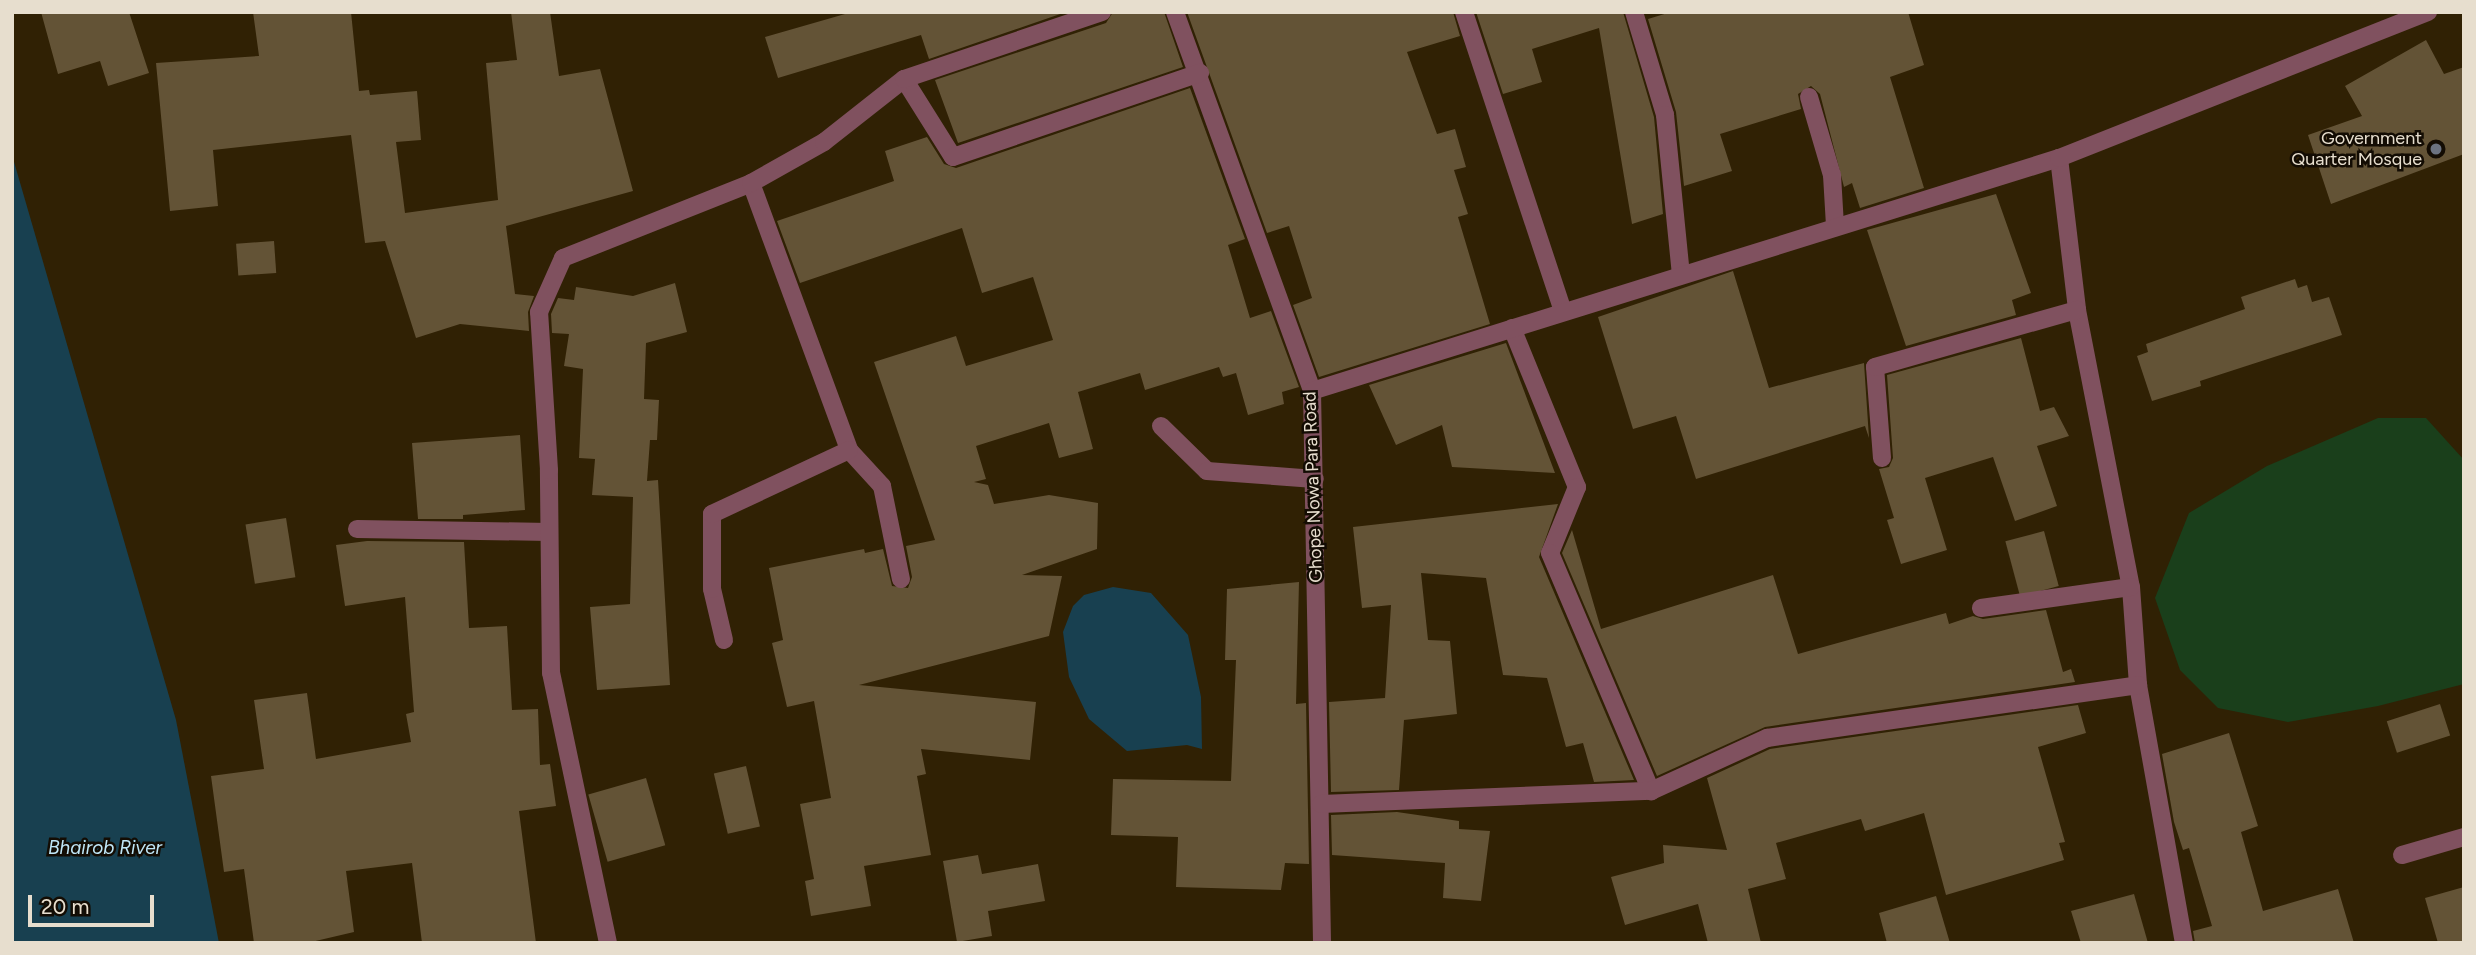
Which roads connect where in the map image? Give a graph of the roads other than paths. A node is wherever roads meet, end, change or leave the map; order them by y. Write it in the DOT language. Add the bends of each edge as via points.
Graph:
graph roads {
  1 [pos="1102,12"];
  2 [pos="1175,12"];
  3 [pos="1464,12"];
  4 [pos="1634,12"];
  5 [pos="2428,12"];
  6 [pos="1200,73"];
  7 [pos="904,79"];
  8 [pos="1809,97"];
  9 [pos="2059,158"];
  10 [pos="751,183"];
  11 [pos="1835,226"];
  12 [pos="1681,275"];
  13 [pos="2077,310"];
  14 [pos="1563,312"];
  15 [pos="1512,328"];
  16 [pos="1312,391"];
  17 [pos="1161,426"];
  18 [pos="849,450"];
  19 [pos="1882,458"];
  20 [pos="1315,480"];
  21 [pos="357,529"];
  22 [pos="549,532"];
  23 [pos="901,579"];
  24 [pos="2131,587"];
  25 [pos="1981,608"];
  26 [pos="724,640"];
  27 [pos="2138,685"];
  28 [pos="1651,791"];
  29 [pos="1321,804"];
  30 [pos="2464,838"];
  31 [pos="2402,855"];
  32 [pos="608,943"];
  33 [pos="1322,943"];
  34 [pos="2183,943"];
  1 -- 7 [label="street"];
  2 -- 6 [label="street, Ghope Nowa Para Road"];
  3 -- 14 [label="street"];
  4 -- 12 [label="street" via="1665,114"];
  5 -- 9 [label="street"];
  6 -- 7 [label="street" via="953,157"];
  6 -- 16 [label="street, Ghope Nowa Para Road"];
  7 -- 10 [label="street" via="824,142"];
  8 -- 11 [label="street" via="1832,175"];
  9 -- 11 [label="street"];
  9 -- 13 [label="street"];
  10 -- 18 [label="street"];
  10 -- 22 [label="street" via="563,258 540,312"];
  11 -- 12 [label="street"];
  12 -- 14 [label="street"];
  13 -- 19 [label="street" via="1875,367"];
  13 -- 24 [label="street"];
  14 -- 15 [label="street"];
  15 -- 16 [label="street"];
  15 -- 28 [label="street" via="1577,487 1550,553"];
  16 -- 20 [label="street, Ghope Nowa Para Road"];
  17 -- 20 [label="street" via="1207,471"];
  18 -- 23 [label="street" via="882,486"];
  18 -- 26 [label="street" via="712,514 712,589"];
  20 -- 29 [label="street, Ghope Nowa Para Road"];
  21 -- 22 [label="street"];
  22 -- 32 [label="street" via="551,673"];
  24 -- 25 [label="street"];
  24 -- 27 [label="street"];
  27 -- 28 [label="street" via="1767,738"];
  27 -- 34 [label="street"];
  28 -- 29 [label="street"];
  29 -- 33 [label="street, Ghope Nowa Para Road"];
  30 -- 31 [label="street"];
}
